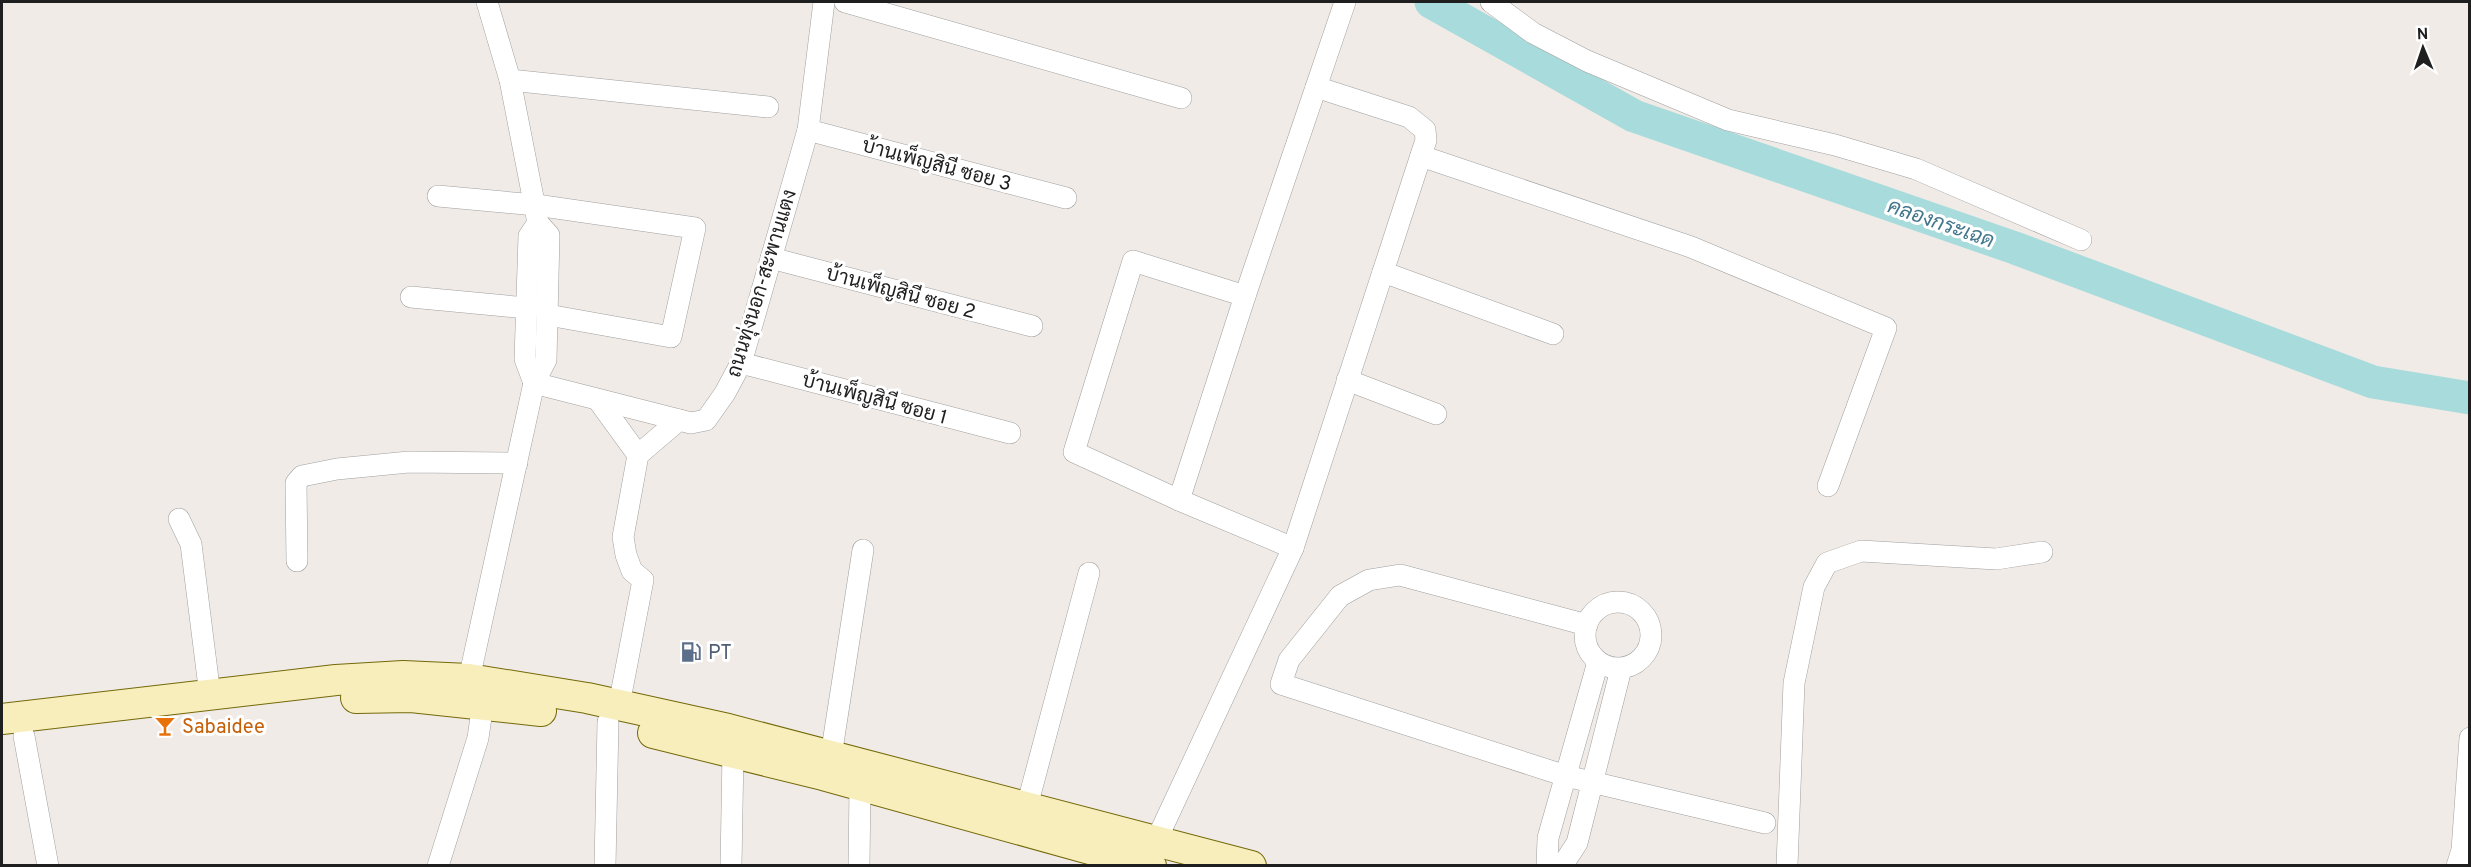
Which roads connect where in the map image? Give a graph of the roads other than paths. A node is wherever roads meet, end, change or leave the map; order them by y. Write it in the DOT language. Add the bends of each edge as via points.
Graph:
graph roads {
  1 [pos="487,2"];
  2 [pos="824,2"];
  3 [pos="845,2"];
  4 [pos="1345,2"];
  5 [pos="1491,2"];
  6 [pos="510,80"];
  7 [pos="1316,87"];
  8 [pos="1181,98"];
  9 [pos="768,107"];
  10 [pos="808,130"];
  11 [pos="1421,156"];
  12 [pos="438,196"];
  13 [pos="1066,198"];
  14 [pos="537,214"];
  15 [pos="2081,240"];
  16 [pos="771,258"];
  17 [pos="1383,272"];
  18 [pos="1245,296"];
  19 [pos="411,297"];
  20 [pos="527,308"];
  21 [pos="548,315"];
  22 [pos="1032,326"];
  23 [pos="1552,334"];
  24 [pos="741,363"];
  25 [pos="1347,380"];
  26 [pos="534,383"];
  27 [pos="598,399"];
  28 [pos="1436,414"];
  29 [pos="679,420"];
  30 [pos="1010,433"];
  31 [pos="638,456"];
  32 [pos="517,463"];
  33 [pos="1828,486"];
  34 [pos="1179,500"];
  35 [pos="179,519"];
  36 [pos="1293,548"];
  37 [pos="863,550"];
  38 [pos="2042,552"];
  39 [pos="297,561"];
  40 [pos="1089,573"];
  41 [pos="1587,625"];
  42 [pos="1598,662"];
  43 [pos="1621,669"];
  44 [pos="476,691"];
  45 [pos="210,695"];
  46 [pos="614,714"];
  47 [pos="9,731"];
  48 [pos="2469,738"];
  49 [pos="733,752"];
  50 [pos="831,756"];
  51 [pos="1566,776"];
  52 [pos="1593,782"];
  53 [pos="860,786"];
  54 [pos="1027,806"];
  55 [pos="1765,823"];
  56 [pos="1154,853"];
  57 [pos="48,866"];
  58 [pos="438,866"];
  59 [pos="604,866"];
  60 [pos="731,866"];
  61 [pos="859,866"];
  62 [pos="1251,866"];
  63 [pos="1547,866"];
  64 [pos="1563,866"];
  65 [pos="1787,866"];
  66 [pos="2457,866"];
  1 -- 6 [label="street"];
  2 -- 10 [label="street, ถนนทุ่งนอก-สะพานแตง"];
  3 -- 8 [label="street"];
  4 -- 7 [label="street"];
  5 -- 15 [label="street" via="1533,33 1587,61 1728,120 1916,169"];
  6 -- 9 [label="street"];
  6 -- 14 [label="street"];
  7 -- 11 [label="street" via="1417,122 1425,130"];
  7 -- 18 [label="street"];
  10 -- 13 [label="street, บ้านเพ็ญสินี ซอย 3"];
  10 -- 16 [label="street, ถนนทุ่งนอก-สะพานแตง"];
  11 -- 17 [label="street"];
  11 -- 33 [label="street" via="1691,247 1886,328"];
  12 -- 14 [label="street"];
  14 -- 20 [label="street" via="529,236"];
  14 -- 21 [label="street" via="549,235"];
  14 -- 21 [label="street" via="695,228 671,338"];
  16 -- 22 [label="street, บ้านเพ็ญสินี ซอย 2"];
  16 -- 24 [label="street, ถนนทุ่งนอก-สะพานแตง"];
  17 -- 23 [label="street"];
  17 -- 25 [label="street"];
  18 -- 34 [label="street"];
  18 -- 34 [label="street" via="1133,261 1074,452"];
  19 -- 20 [label="street"];
  20 -- 26 [label="street" via="525,359"];
  21 -- 26 [label="street" via="546,360"];
  24 -- 29 [label="street, ถนนทุ่งนอก-สะพานแตง" via="706,420"];
  24 -- 30 [label="street, บ้านเพ็ญสินี ซอย 1"];
  25 -- 28 [label="street"];
  25 -- 36 [label="street"];
  26 -- 27 [label="street, ถนนทุ่งนอก-สะพานแตง"];
  26 -- 32 [label="street"];
  27 -- 29 [label="street, ถนนทุ่งนอก-สะพานแตง"];
  27 -- 31 [label="street"];
  29 -- 31 [label="street"];
  31 -- 46 [label="street" via="623,537 632,571 643,580"];
  32 -- 39 [label="street" via="409,462 302,476 296,483"];
  32 -- 44 [label="street"];
  34 -- 36 [label="street"];
  35 -- 45 [label="street" via="191,544"];
  36 -- 56 [label="street"];
  37 -- 50 [label="street"];
  38 -- 65 [label="street" via="1996,559 1861,550 1827,563 1814,587 1794,683"];
  40 -- 54 [label="street"];
  41 -- 42 [label="street" via="1585,638"];
  41 -- 43 [label="street" via="1592,615 1610,603 1627,603 1642,612 1652,632 1651,643 1645,656"];
  41 -- 51 [label="street" via="1401,575 1369,580 1340,596 1289,660 1281,684"];
  42 -- 43 [label="street"];
  42 -- 51 [label="street"];
  43 -- 52 [label="street"];
  44 -- 45 [label="street" via="403,676"];
  44 -- 46 [label="street"];
  44 -- 47 [label="street" via="338,698"];
  44 -- 58 [label="street" via="478,738"];
  45 -- 47 [label="street"];
  46 -- 49 [label="street"];
  46 -- 50 [label="street" via="728,729"];
  46 -- 59 [label="street"];
  47 -- 57 [label="street"];
  48 -- 66 [label="street" via="2462,850"];
  49 -- 53 [label="street"];
  49 -- 60 [label="street"];
  50 -- 54 [label="street"];
  51 -- 52 [label="street"];
  51 -- 63 [label="street" via="1548,838"];
  52 -- 55 [label="street"];
  52 -- 64 [label="street" via="1577,843"];
  53 -- 56 [label="street"];
  53 -- 61 [label="street"];
  54 -- 56 [label="street"];
  56 -- 62 [label="street"];
}
